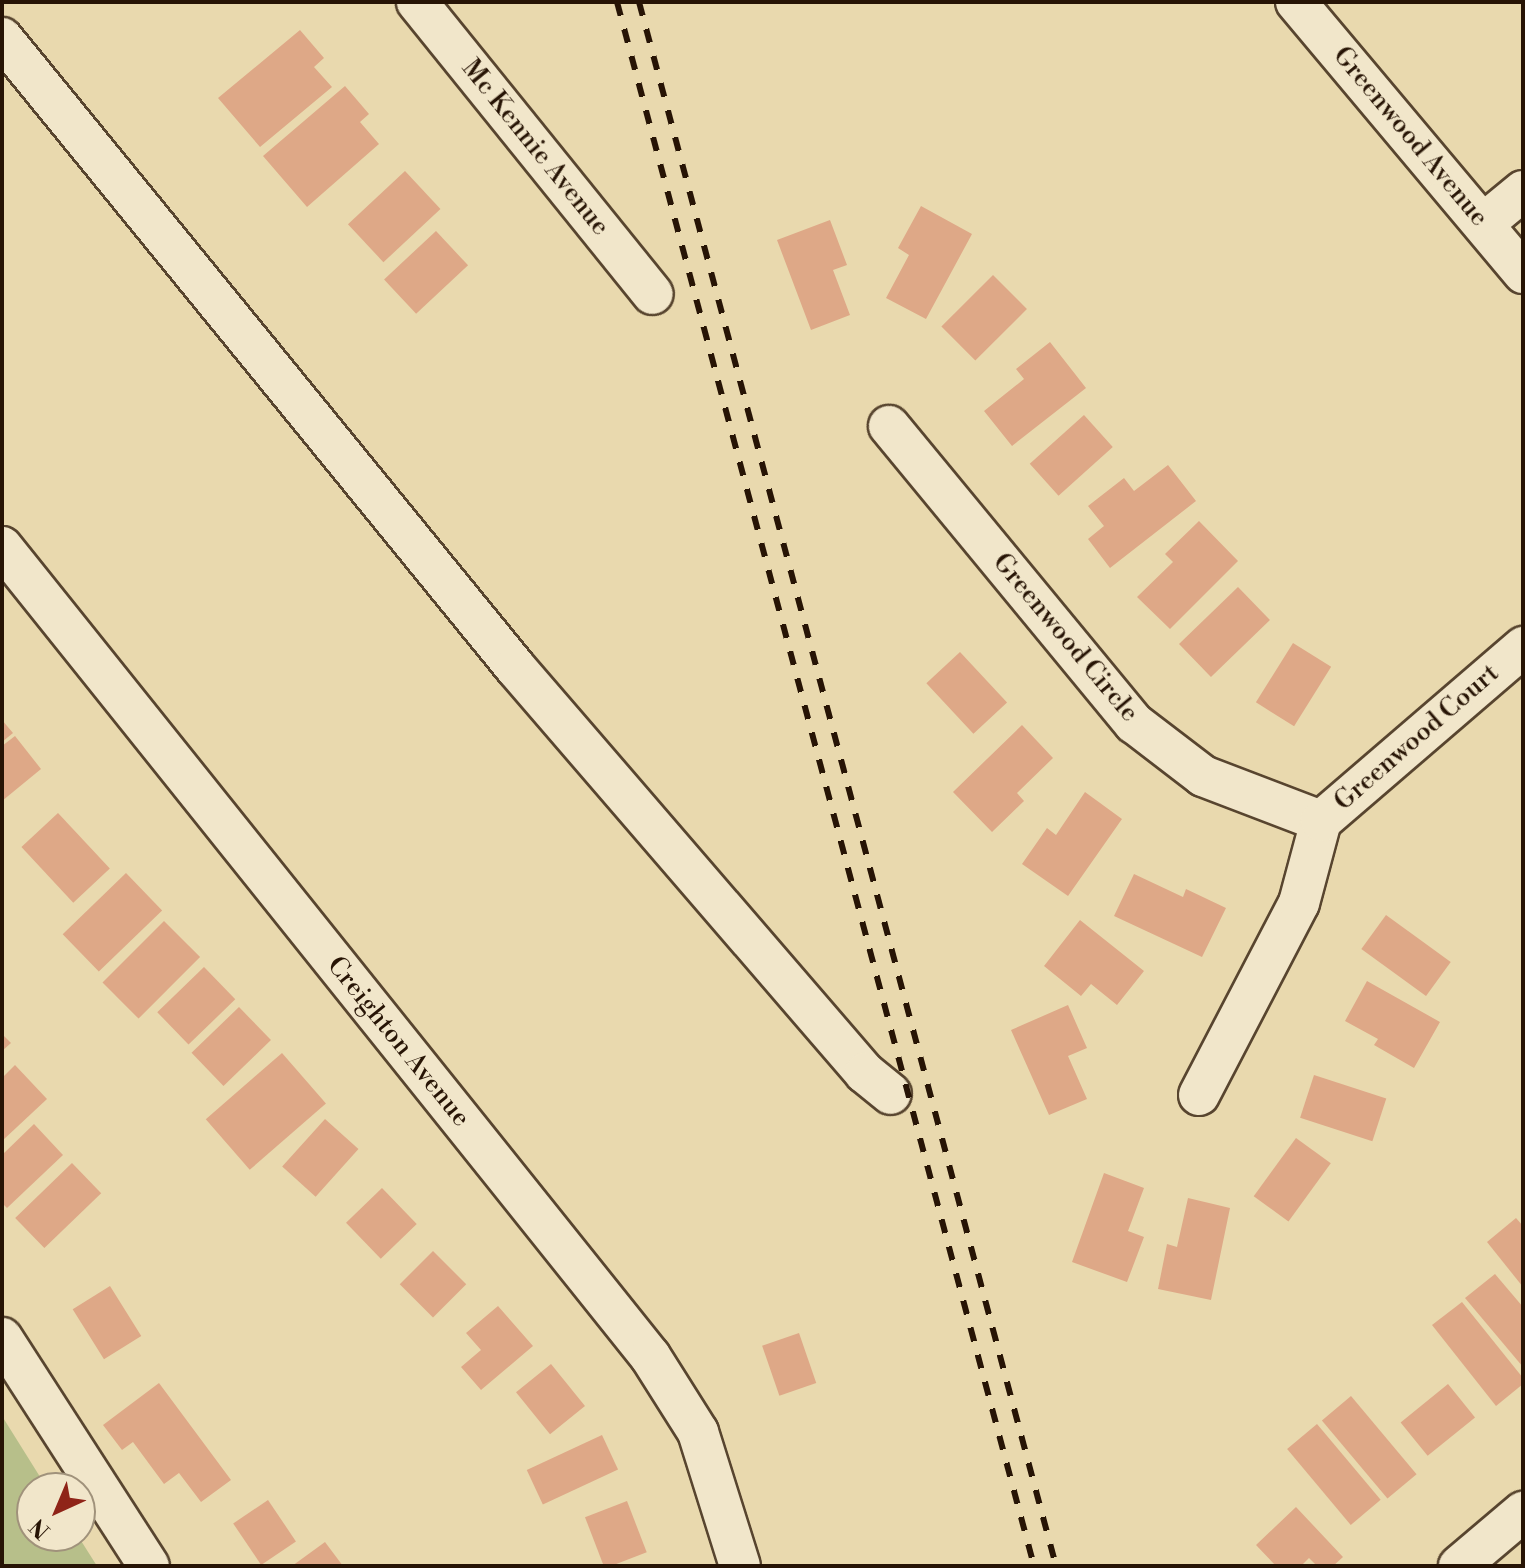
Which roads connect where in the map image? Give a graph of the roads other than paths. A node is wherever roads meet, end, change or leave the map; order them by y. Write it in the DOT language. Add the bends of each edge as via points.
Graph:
graph roads {
  1 [pos="417,2"];
  2 [pos="1296,2"];
  3 [pos="2,38"];
  4 [pos="1523,191"];
  5 [pos="1483,224"];
  6 [pos="1523,273"];
  7 [pos="653,294"];
  8 [pos="889,426"];
  9 [pos="6,562"];
  10 [pos="1523,647"];
  11 [pos="1321,821"];
  12 [pos="891,1094"];
  13 [pos="1199,1095"];
  14 [pos="2,1338"];
  15 [pos="1523,1512"];
  16 [pos="149,1566"];
  17 [pos="740,1566"];
  18 [pos="1459,1566"];
  1 -- 7 [label="street, Mc Kennie Avenue"];
  2 -- 5 [label="street, Greenwood Avenue"];
  3 -- 12 [label="street" via="515,667 865,1073"];
  4 -- 5 [label="street"];
  5 -- 6 [label="street, Greenwood Avenue"];
  8 -- 11 [label="street, Greenwood Circle" via="1134,723 1203,776"];
  9 -- 17 [label="street, Creighton Avenue" via="650,1356 698,1432"];
  10 -- 11 [label="street, Greenwood Court"];
  11 -- 13 [label="street, Greenwood Court" via="1299,903"];
  14 -- 16 [label="street"];
  15 -- 18 [label="street"];
}
